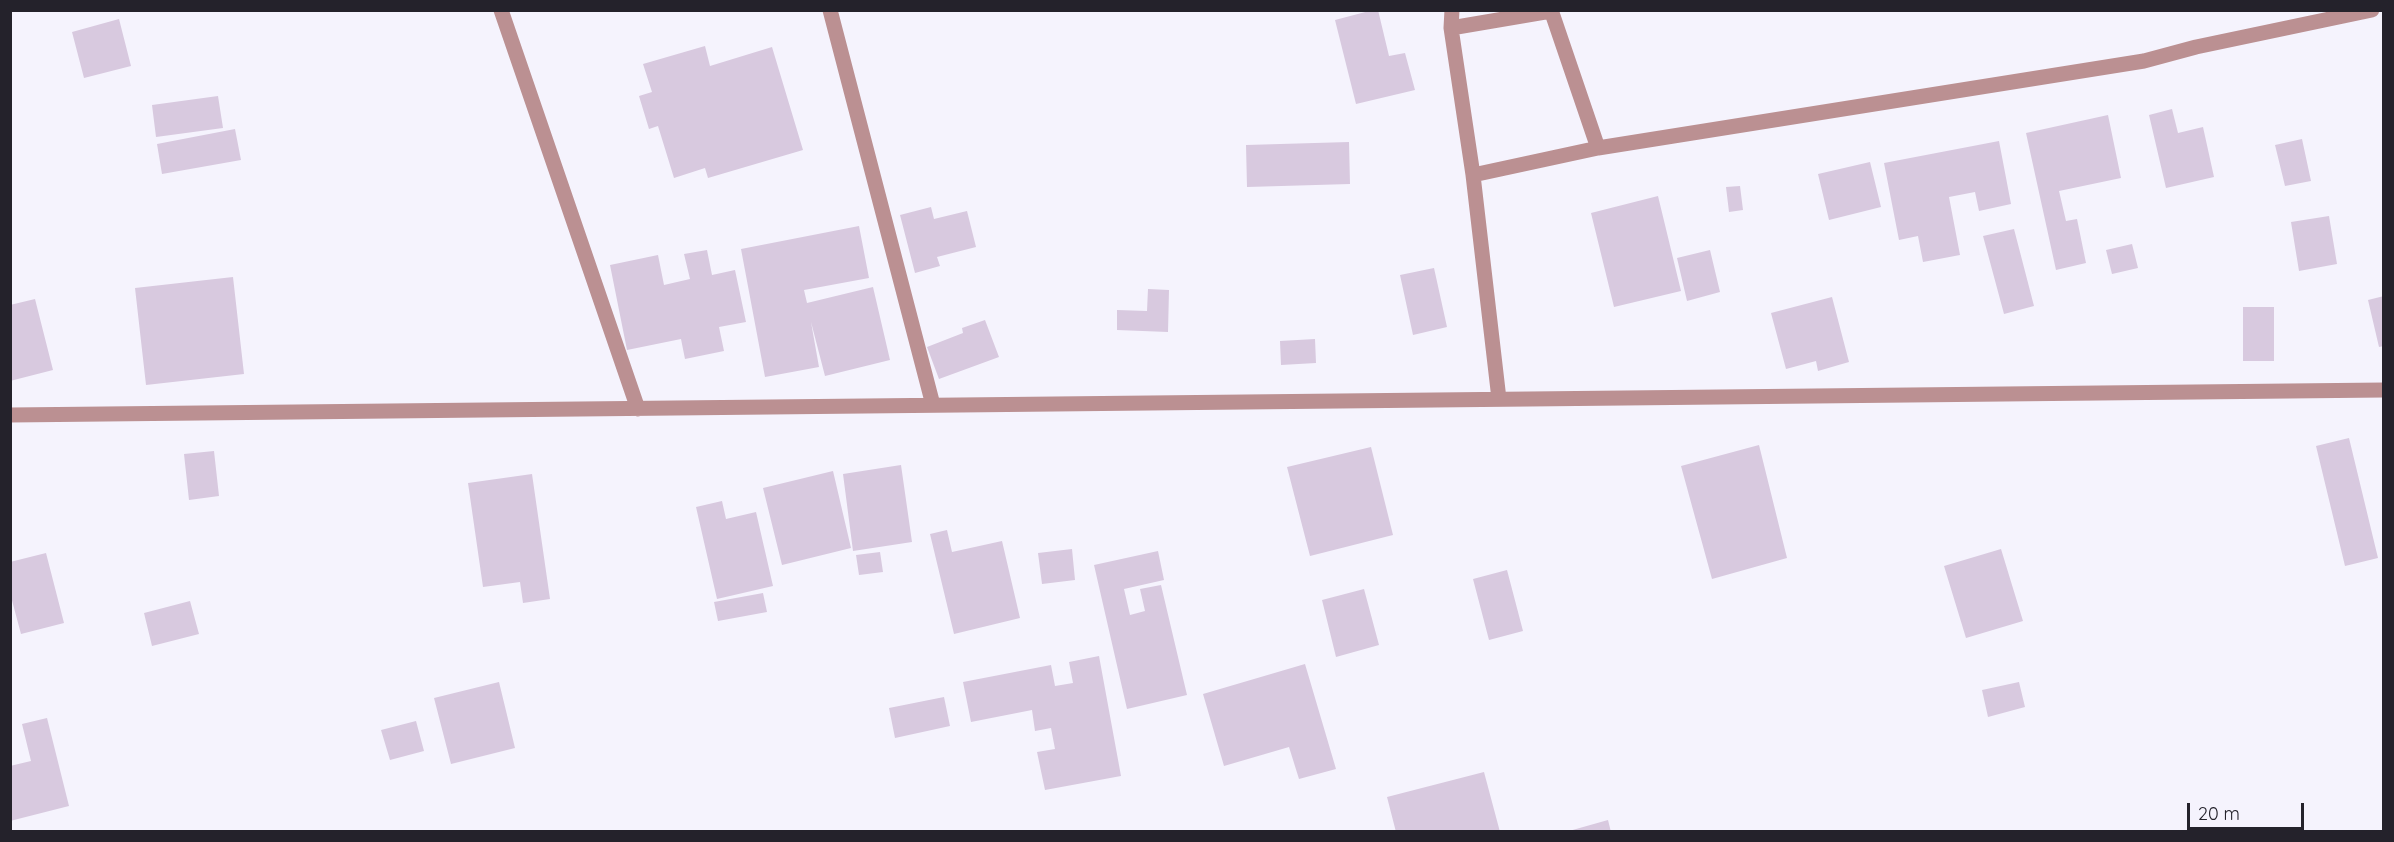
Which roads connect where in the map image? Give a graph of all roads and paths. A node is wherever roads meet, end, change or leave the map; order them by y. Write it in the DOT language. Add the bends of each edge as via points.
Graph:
graph roads {
  1 [pos="501,10"];
  2 [pos="830,10"];
  3 [pos="1452,10"];
  4 [pos="2372,10"];
  5 [pos="1551,11"];
  6 [pos="1451,28"];
  7 [pos="1598,148"];
  8 [pos="1473,175"];
  9 [pos="2384,390"];
  10 [pos="1499,399"];
  11 [pos="933,405"];
  12 [pos="638,409"];
  13 [pos="10,415"];
  1 -- 12 [label="street"];
  2 -- 11 [label="street"];
  3 -- 6 [label="street"];
  4 -- 7 [label="street" via="2196,47 2144,62"];
  5 -- 6 [label="street"];
  5 -- 7 [label="street"];
  6 -- 8 [label="street"];
  7 -- 8 [label="street"];
  8 -- 10 [label="street"];
  9 -- 10 [label="street"];
  10 -- 11 [label="street"];
  11 -- 12 [label="street"];
  12 -- 13 [label="street"];
}
